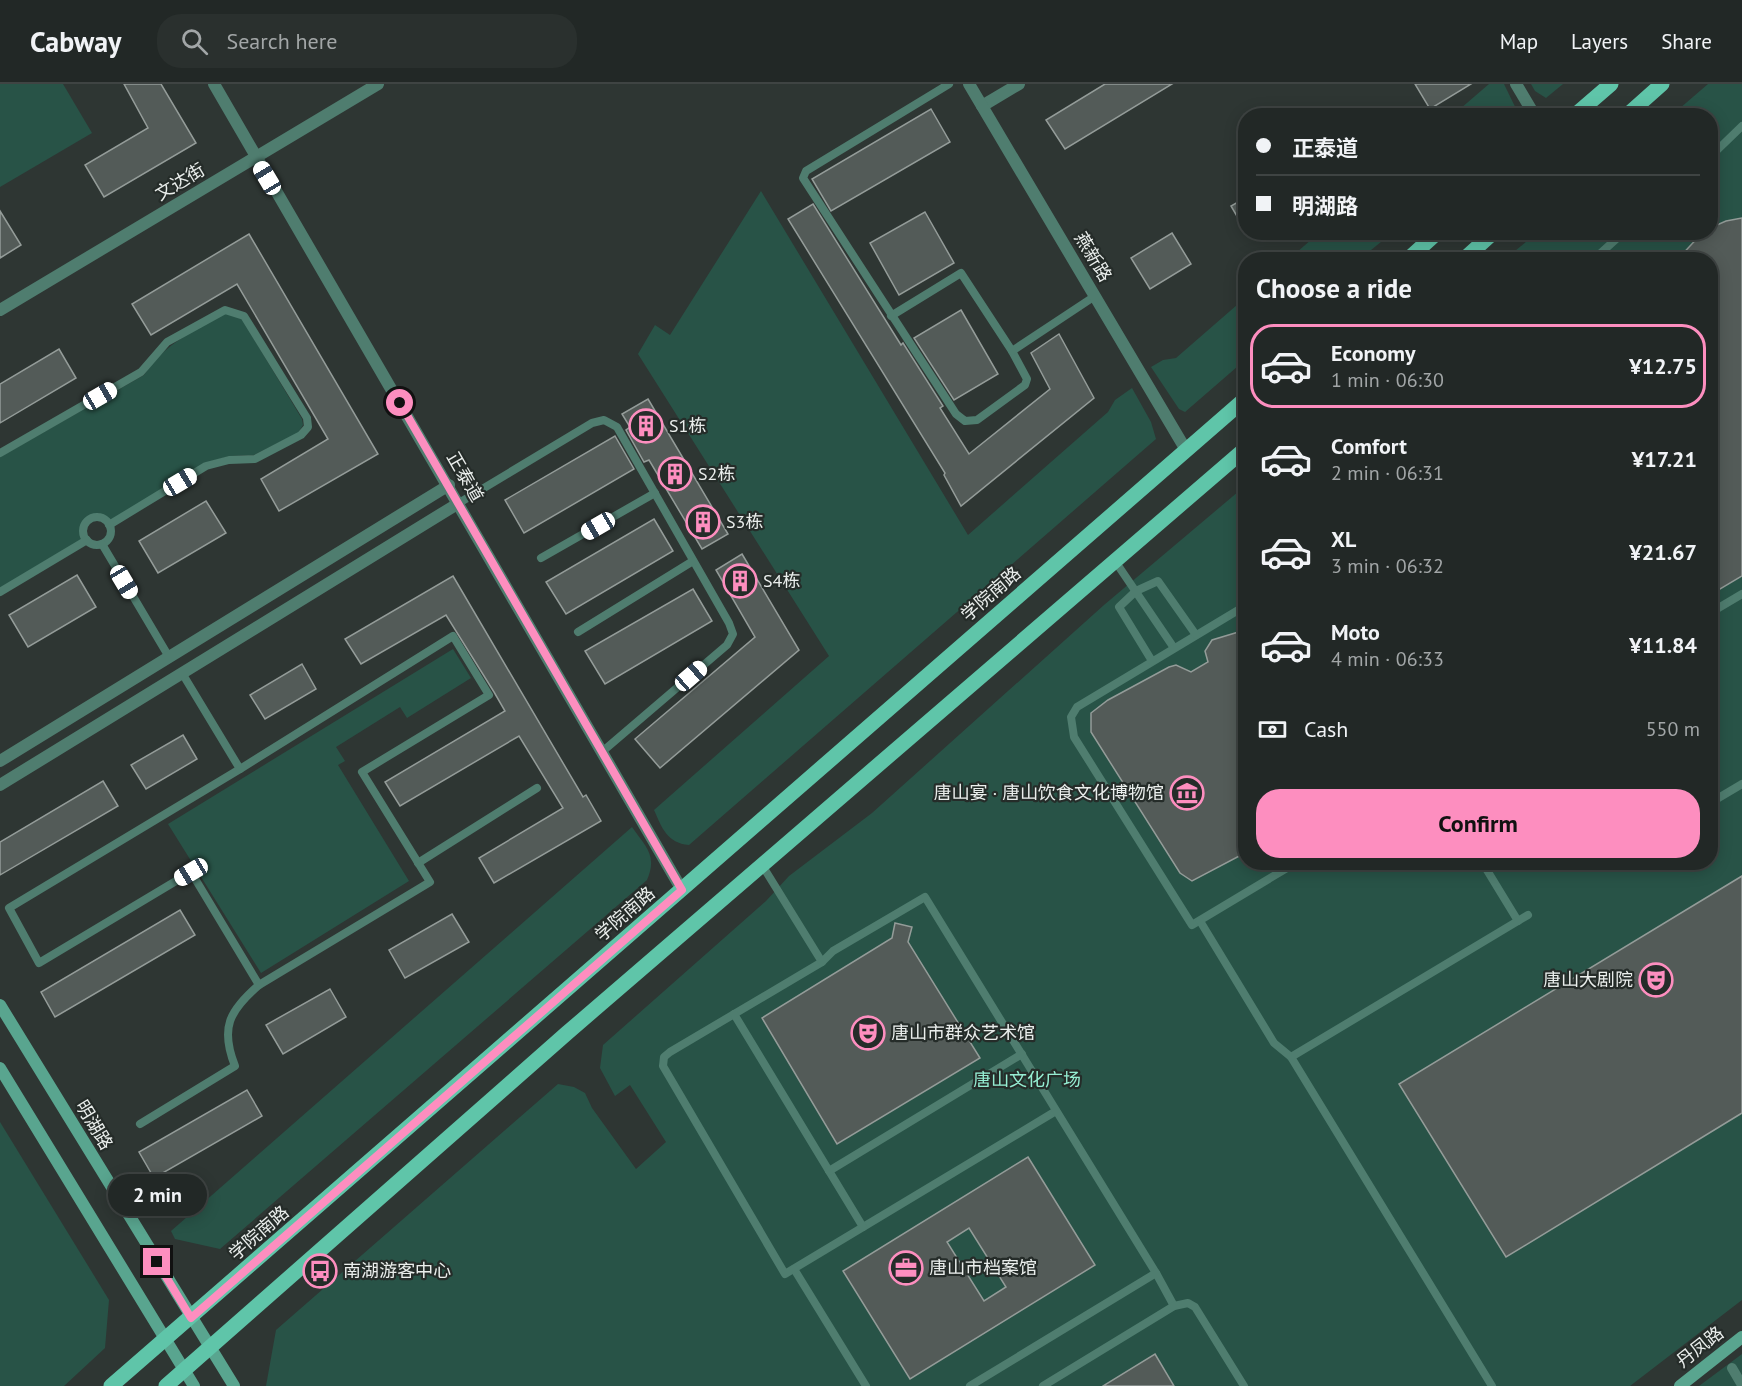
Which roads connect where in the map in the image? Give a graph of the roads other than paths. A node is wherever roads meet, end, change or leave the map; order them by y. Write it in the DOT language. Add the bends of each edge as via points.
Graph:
graph roads {
  1 [pos="214,84"];
  2 [pos="378,84"];
  3 [pos="950,84"];
  4 [pos="969,84"];
  5 [pos="1019,84"];
  6 [pos="1516,84"];
  7 [pos="1611,84"];
  8 [pos="1662,84"];
  9 [pos="982,105"];
  10 [pos="1530,108"];
  11 [pos="1583,108"];
  12 [pos="1635,108"];
  13 [pos="1742,126"];
  14 [pos="1718,149"];
  15 [pos="255,158"];
  16 [pos="1429,240"];
  17 [pos="1485,240"];
  18 [pos="1615,240"];
  19 [pos="1416,252"];
  20 [pos="1472,252"];
  21 [pos="1602,252"];
  22 [pos="1095,296"];
  23 [pos="0,310"];
  24 [pos="891,316"];
  25 [pos="1012,351"];
  26 [pos="1238,405"];
  27 [pos="1186,450"];
  28 [pos="0,453"];
  29 [pos="1238,455"];
  30 [pos="449,485"];
  31 [pos="655,493"];
  32 [pos="459,503"];
  33 [pos="109,525"];
  34 [pos="87,540"];
  35 [pos="102,544"];
  36 [pos="541,558"];
  37 [pos="693,561"];
  38 [pos="1115,561"];
  39 [pos="1136,591"];
  40 [pos="0,592"];
  41 [pos="1742,594"];
  42 [pos="1718,608"];
  43 [pos="1238,610"];
  44 [pos="578,632"];
  45 [pos="1196,635"];
  46 [pos="1174,648"];
  47 [pos="170,657"];
  48 [pos="1152,661"];
  49 [pos="182,673"];
  50 [pos="603,752"];
  51 [pos="0,761"];
  52 [pos="240,769"];
  53 [pos="1742,784"];
  54 [pos="0,785"];
  55 [pos="537,788"];
  56 [pos="1718,798"];
  57 [pos="418,863"];
  58 [pos="762,865"];
  59 [pos="1284,870"];
  60 [pos="1487,870"];
  61 [pos="682,890"];
  62 [pos="1528,915"];
  63 [pos="1200,921"];
  64 [pos="1518,921"];
  65 [pos="822,963"];
  66 [pos="259,985"];
  67 [pos="0,1005"];
  68 [pos="734,1014"];
  69 [pos="1022,1054"];
  70 [pos="1291,1057"];
  71 [pos="0,1068"];
  72 [pos="1056,1111"];
  73 [pos="140,1124"];
  74 [pos="829,1171"];
  75 [pos="863,1227"];
  76 [pos="794,1269"];
  77 [pos="1156,1273"];
  78 [pos="1174,1306"];
  79 [pos="191,1318"];
  80 [pos="1742,1337"];
  81 [pos="165,1339"];
  82 [pos="209,1346"];
  83 [pos="1732,1368"];
  84 [pos="184,1370"];
  85 [pos="1742,1385"];
  86 [pos="111,1386"];
  87 [pos="166,1386"];
  88 [pos="194,1386"];
  89 [pos="234,1386"];
  90 [pos="866,1386"];
  91 [pos="970,1386"];
  92 [pos="1043,1386"];
  93 [pos="1244,1386"];
  94 [pos="1492,1386"];
  95 [pos="1680,1386"];
  1 -- 15 [label="street, 正泰道"];
  2 -- 15 [label="street, 文达街"];
  3 -- 24 [label="lane" via="806,171 803,178"];
  4 -- 9 [label="street, 燕新路"];
  5 -- 9 [label="street"];
  6 -- 10 [label="street"];
  7 -- 11 [label="main road"];
  8 -- 12 [label="main road"];
  9 -- 22 [label="street, 燕新路"];
  13 -- 14 [label="lane"];
  15 -- 23 [label="street, 文达街"];
  15 -- 30 [label="street, 正泰道"];
  16 -- 19 [label="main road"];
  17 -- 20 [label="main road"];
  18 -- 21 [label="lane"];
  22 -- 25 [label="lane"];
  22 -- 27 [label="street, 燕新路"];
  24 -- 25 [label="lane" via="961,273"];
  24 -- 25 [label="lane" via="956,414 965,421 977,420 1024,385 1027,379"];
  26 -- 27 [label="main road, 学院南路"];
  27 -- 61 [label="main road, 学院南路"];
  28 -- 33 [label="lane" via="141,372 167,342 225,310 244,316 307,418 308,427 301,435 255,459 206,466"];
  29 -- 38 [label="main road"];
  30 -- 32 [label="street, 正泰道"];
  30 -- 47 [label="street"];
  31 -- 32 [label="lane" via="617,427 604,420 592,423"];
  31 -- 36 [label="lane"];
  31 -- 37 [label="lane"];
  32 -- 49 [label="street"];
  32 -- 50 [label="street, 正泰道"];
  33 -- 34 [label="lane" via="99,517 91,519 83,529"];
  33 -- 35 [label="lane" via="109,538"];
  34 -- 35 [label="lane"];
  34 -- 40 [label="lane"];
  35 -- 47 [label="lane"];
  37 -- 44 [label="lane"];
  37 -- 50 [label="lane" via="733,634 726,645"];
  38 -- 39 [label="lane"];
  38 -- 58 [label="main road"];
  39 -- 45 [label="lane" via="1158,581"];
  39 -- 46 [label="lane"];
  39 -- 48 [label="lane" via="1119,607"];
  41 -- 42 [label="lane"];
  43 -- 45 [label="lane"];
  45 -- 46 [label="lane"];
  46 -- 48 [label="lane"];
  47 -- 51 [label="street"];
  48 -- 63 [label="lane" via="1077,707 1071,717 1074,736 1192,925"];
  49 -- 52 [label="lane"];
  49 -- 54 [label="street"];
  50 -- 61 [label="street, 正泰道"];
  52 -- 57 [label="lane" via="453,636 489,695 362,772"];
  52 -- 66 [label="lane" via="9,908 39,963 191,872"];
  53 -- 56 [label="lane"];
  55 -- 57 [label="lane"];
  57 -- 66 [label="lane" via="429,882"];
  58 -- 65 [label="lane"];
  58 -- 82 [label="main road"];
  59 -- 63 [label="lane"];
  60 -- 64 [label="lane"];
  61 -- 79 [label="main road, 学院南路"];
  62 -- 64 [label="lane"];
  63 -- 70 [label="lane" via="1274,1043"];
  64 -- 70 [label="lane"];
  65 -- 68 [label="lane"];
  65 -- 69 [label="lane" via="833,951 925,897"];
  66 -- 73 [label="lane" via="240,1002 231,1017 226,1036 235,1066"];
  67 -- 79 [label="main road, 明湖路"];
  68 -- 74 [label="lane"];
  68 -- 76 [label="lane" via="670,1052 664,1057 663,1066 785,1274"];
  69 -- 72 [label="lane"];
  69 -- 74 [label="lane"];
  70 -- 94 [label="lane"];
  71 -- 81 [label="main road"];
  72 -- 75 [label="lane"];
  72 -- 77 [label="lane"];
  74 -- 75 [label="lane"];
  75 -- 76 [label="lane"];
  76 -- 90 [label="lane"];
  77 -- 78 [label="lane"];
  77 -- 91 [label="lane"];
  78 -- 92 [label="lane"];
  78 -- 93 [label="lane" via="1188,1303 1195,1307"];
  79 -- 81 [label="main road, 学院南路"];
  79 -- 82 [label="main road, 明湖路"];
  80 -- 95 [label="main road, 丹凤路"];
  81 -- 84 [label="main road"];
  81 -- 86 [label="main road, 学院南路"];
  82 -- 84 [label="main road"];
  82 -- 89 [label="main road, 明湖路"];
  83 -- 85 [label="street"];
  84 -- 87 [label="main road"];
  84 -- 88 [label="main road"];
}
